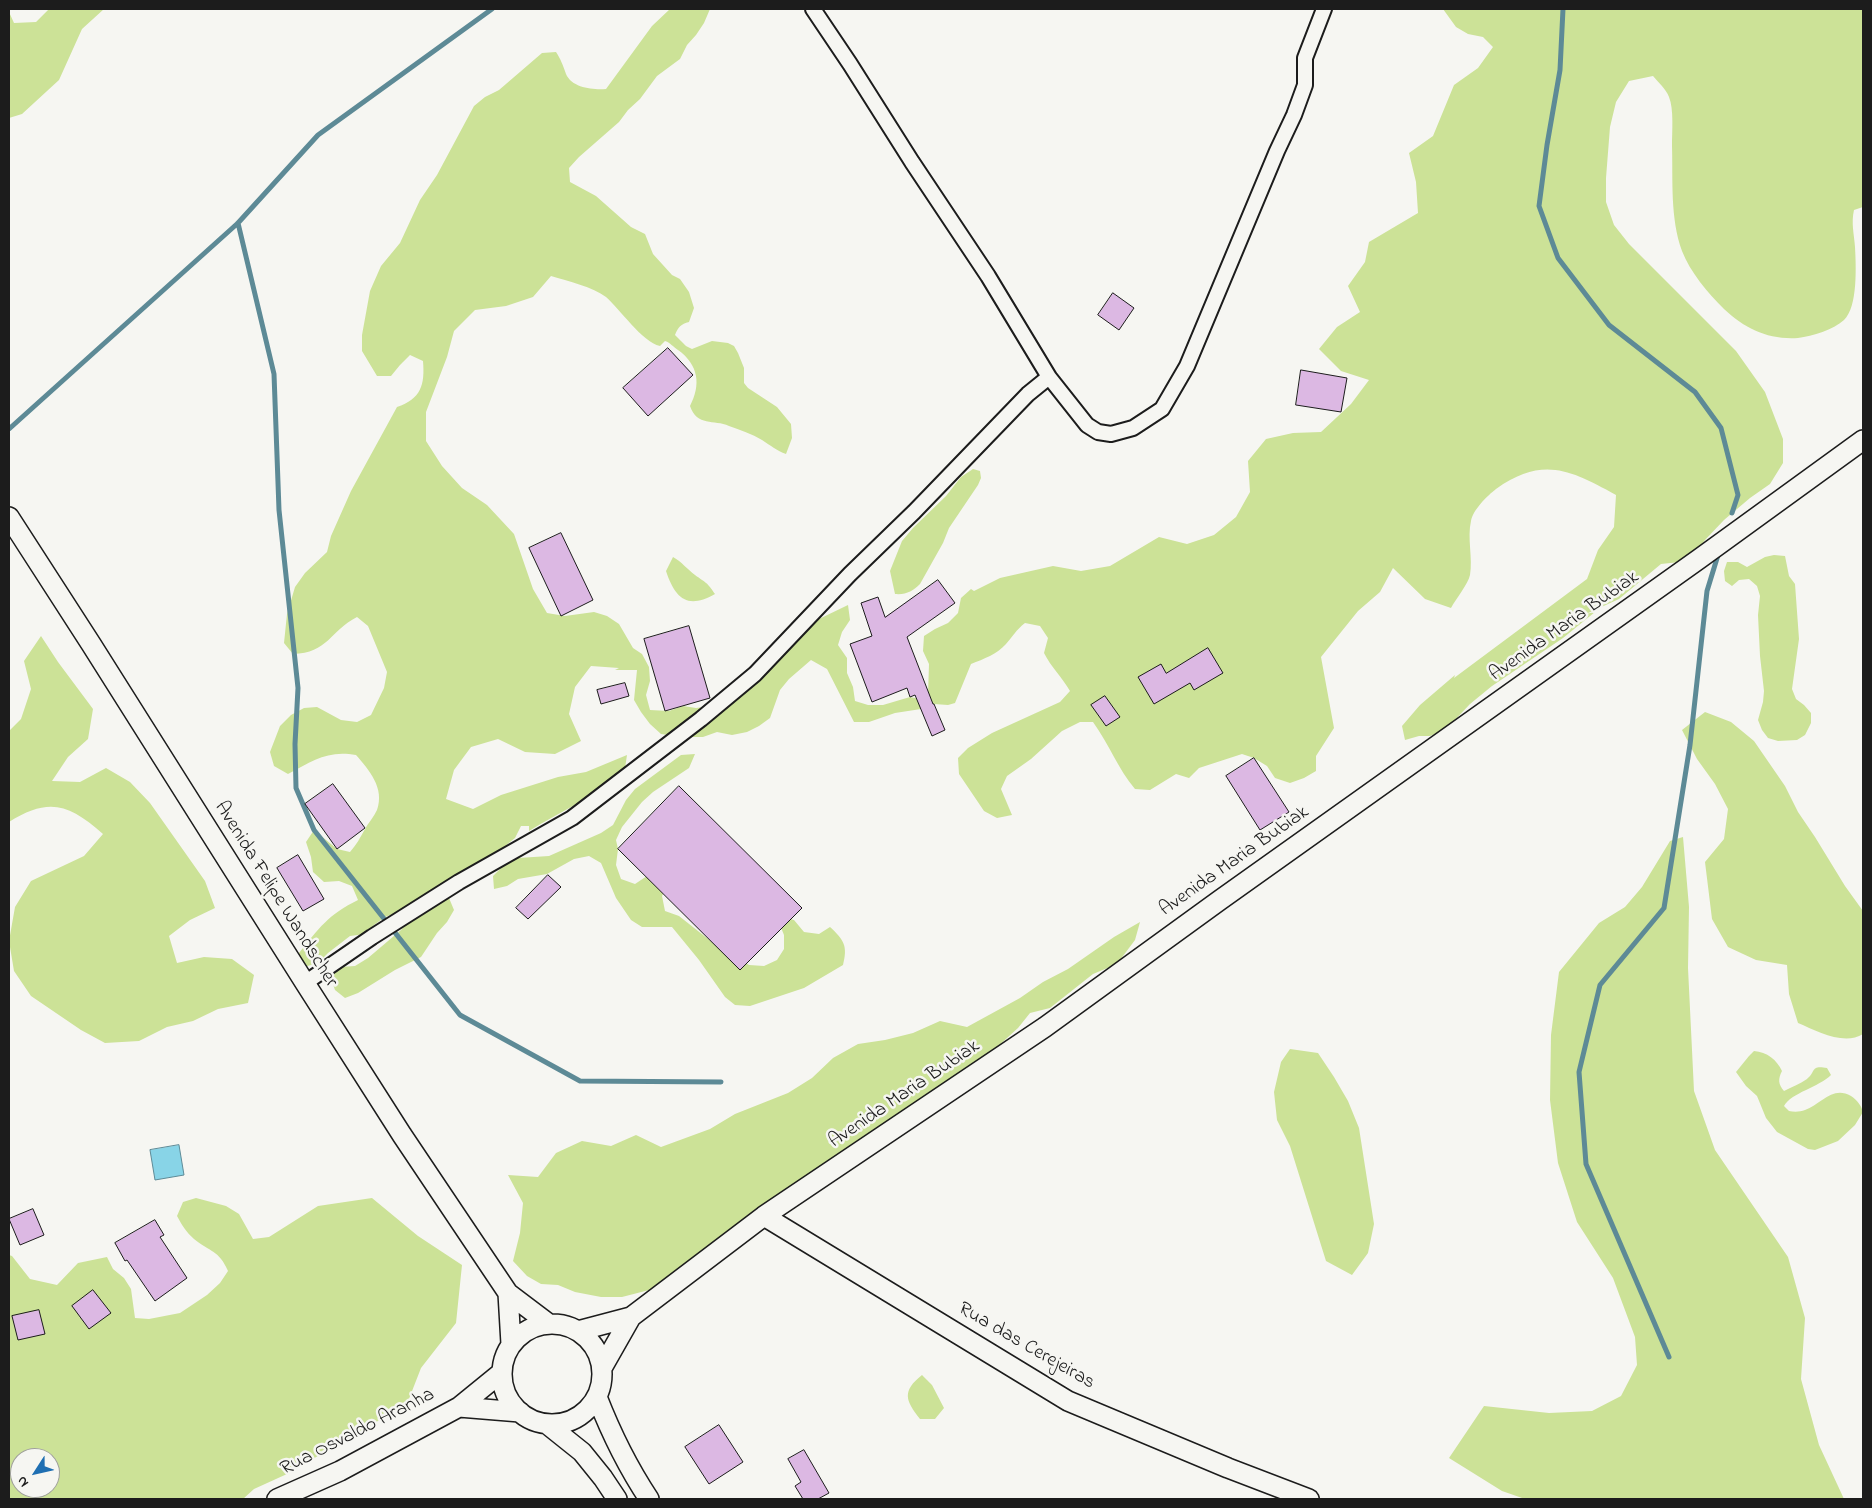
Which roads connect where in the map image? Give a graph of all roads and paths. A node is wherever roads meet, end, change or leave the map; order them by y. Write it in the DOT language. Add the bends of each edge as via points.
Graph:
graph roads {
  1 [pos="813,9"];
  2 [pos="1324,9"];
  3 [pos="1049,377"];
  4 [pos="1863,440"];
  5 [pos="9,517"];
  6 [pos="304,983"];
  7 [pos="764,1216"];
  8 [pos="508,1293"];
  9 [pos="631,1317"];
  10 [pos="549,1324"];
  11 [pos="578,1331"];
  12 [pos="511,1344"];
  13 [pos="602,1368"];
  14 [pos="502,1372"];
  15 [pos="597,1397"];
  16 [pos="459,1408"];
  17 [pos="520,1412"];
  18 [pos="547,1424"];
  19 [pos="277,1499"];
  20 [pos="617,1499"];
  21 [pos="649,1499"];
  22 [pos="1309,1499"];
  1 -- 3 [label="street" via="988,276"];
  2 -- 3 [label="street" via="1306,58 1305,85 1294,114 1187,366 1162,409 1133,428 1111,434 1098,432 1086,425"];
  3 -- 6 [label="street" via="1028,394 755,674 701,720 572,818 459,882"];
  4 -- 7 [label="street, Avenida Maria Bubiak" via="1045,1027"];
  5 -- 6 [label="street, Avenida Felipe Wandscher"];
  6 -- 8 [label="street, Avenida Felipe Wandscher"];
  7 -- 9 [label="street, Avenida Maria Bubiak"];
  7 -- 22 [label="street, Rua das Cerejeiras" via="1068,1401"];
  8 -- 10 [label="street, Avenida Felipe Wandscher"];
  8 -- 12 [label="street"];
  9 -- 11 [label="street, Avenida Maria Bubiak"];
  9 -- 13 [label="street, Avenida Maria Bubiak"];
  10 -- 11 [label="street" via="564,1325"];
  10 -- 12 [label="street" via="535,1326"];
  11 -- 13 [label="street" via="598,1353"];
  12 -- 14 [label="street"];
  13 -- 15 [label="street"];
  14 -- 16 [label="street, Rua Osvaldo Aranha"];
  14 -- 17 [label="street" via="510,1401"];
  15 -- 18 [label="street" via="576,1418"];
  15 -- 21 [label="street" via="614,1440"];
  16 -- 17 [label="street, Rua Osvaldo Aranha"];
  16 -- 19 [label="street, Rua Osvaldo Aranha" via="340,1471"];
  17 -- 18 [label="street"];
  18 -- 20 [label="street" via="582,1452"];
}
